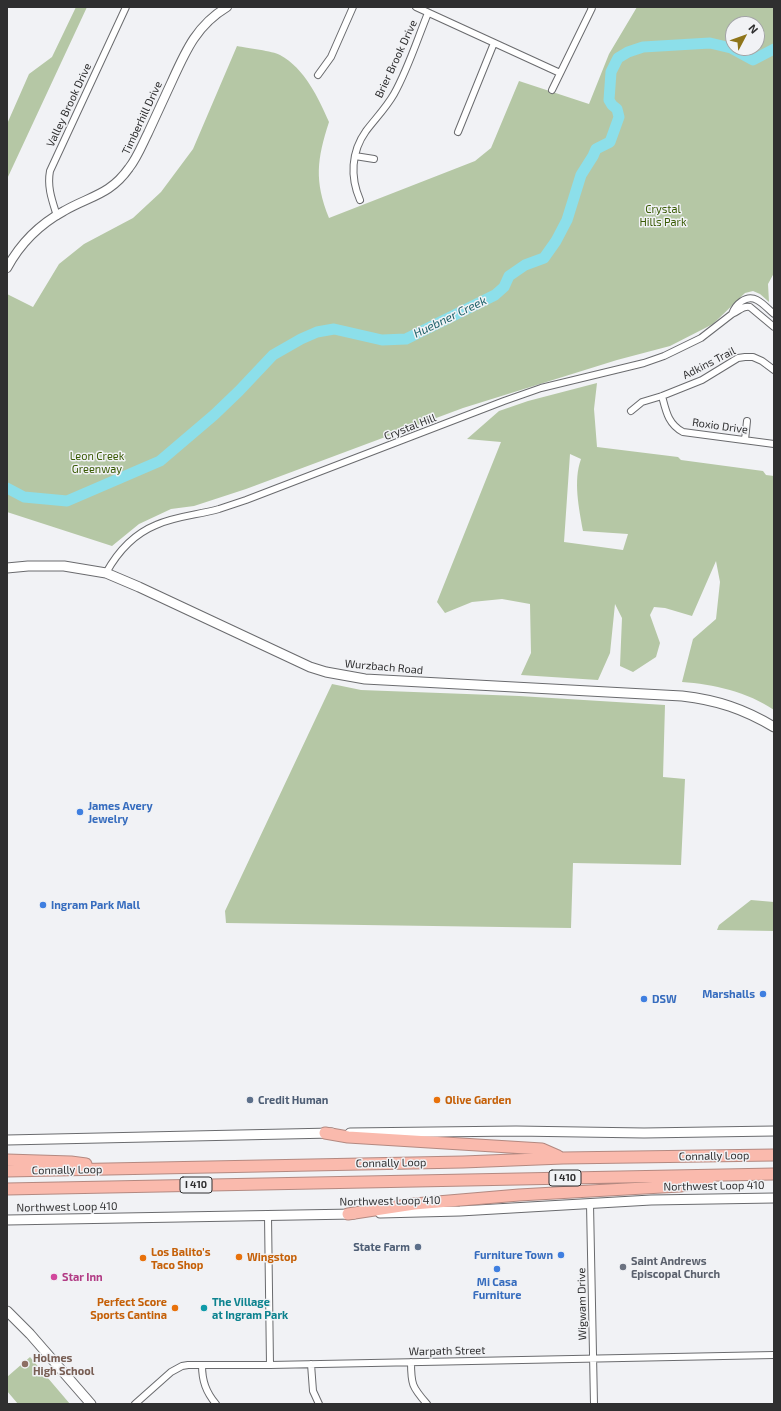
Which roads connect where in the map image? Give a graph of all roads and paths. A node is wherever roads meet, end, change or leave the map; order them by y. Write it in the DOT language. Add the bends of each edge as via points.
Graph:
graph roads {
  1 [pos="126,7"];
  2 [pos="227,7"];
  3 [pos="353,7"];
  4 [pos="416,7"];
  5 [pos="591,7"];
  6 [pos="428,13"];
  7 [pos="494,43"];
  8 [pos="560,73"];
  9 [pos="318,75"];
  10 [pos="552,90"];
  11 [pos="458,132"];
  12 [pos="355,156"];
  13 [pos="374,159"];
  14 [pos="360,200"];
  15 [pos="57,216"];
  16 [pos="7,268"];
  17 [pos="732,314"];
  18 [pos="774,314"];
  19 [pos="774,327"];
  20 [pos="774,370"];
  21 [pos="662,396"];
  22 [pos="632,411"];
  23 [pos="747,420"];
  24 [pos="745,440"];
  25 [pos="774,444"];
  26 [pos="7,568"];
  27 [pos="106,573"];
  28 [pos="774,727"];
  29 [pos="774,1131"];
  30 [pos="325,1133"];
  31 [pos="7,1140"];
  32 [pos="774,1154"];
  33 [pos="563,1158"];
  34 [pos="7,1160"];
  35 [pos="121,1169"];
  36 [pos="7,1171"];
  37 [pos="774,1174"];
  38 [pos="746,1175"];
  39 [pos="7,1189"];
  40 [pos="774,1198"];
  41 [pos="590,1204"];
  42 [pos="348,1214"];
  43 [pos="268,1216"];
  44 [pos="7,1220"];
  45 [pos="7,1311"];
  46 [pos="774,1355"];
  47 [pos="594,1359"];
  48 [pos="411,1362"];
  49 [pos="311,1364"];
  50 [pos="202,1365"];
  51 [pos="270,1365"];
  52 [pos="91,1404"];
  53 [pos="134,1404"];
  54 [pos="216,1404"];
  55 [pos="319,1404"];
  56 [pos="427,1404"];
  57 [pos="594,1404"];
  1 -- 15 [label="street, Valley Brook Drive" via="50,171 48,181"];
  2 -- 15 [label="street, Timberhill Drive" via="202,27 186,49 129,168 104,192"];
  3 -- 9 [label="street" via="326,66"];
  4 -- 6 [label="street"];
  5 -- 8 [label="street"];
  6 -- 7 [label="street"];
  6 -- 12 [label="street, Brier Brook Drive" via="394,95 363,137"];
  7 -- 8 [label="street"];
  7 -- 11 [label="street"];
  8 -- 10 [label="street"];
  12 -- 13 [label="street"];
  12 -- 14 [label="street, Brier Brook Drive" via="353,178"];
  15 -- 16 [label="street, Timberhill Drive" via="41,226"];
  17 -- 18 [label="street, Crystal Hill" via="742,300 751,298 758,300"];
  17 -- 19 [label="street, Crystal Hill" via="747,306"];
  17 -- 27 [label="street, Crystal Hill" via="701,338 664,356 541,388 246,500 156,525 128,544"];
  20 -- 21 [label="street, Adkins Trail" via="762,361 745,356 702,380"];
  21 -- 22 [label="street, Adkins Trail" via="642,402"];
  21 -- 24 [label="street, Roxio Drive" via="667,416 677,429 683,432"];
  23 -- 24 [label="street"];
  24 -- 25 [label="street, Roxio Drive"];
  26 -- 27 [label="main road, Wurzbach Road" via="61,566"];
  27 -- 28 [label="main road, Wurzbach Road" via="293,660 326,672 365,679 703,698 745,711"];
  29 -- 30 [label="main road"];
  30 -- 31 [label="main road"];
  30 -- 33 [label="highway" via="348,1137 542,1149"];
  32 -- 33 [label="highway, Connally Loop / I 410"];
  33 -- 35 [label="highway, Connally Loop / I 410"];
  34 -- 35 [label="highway" via="71,1162"];
  35 -- 36 [label="highway, Connally Loop / I 410"];
  37 -- 38 [label="highway, Connally Loop / I 410"];
  38 -- 39 [label="highway, Connally Loop / I 410"];
  38 -- 42 [label="highway" via="680,1186 519,1195 414,1204"];
  40 -- 41 [label="main road, Northwest Loop 410" via="651,1200"];
  41 -- 42 [label="main road, Northwest Loop 410"];
  41 -- 47 [label="street, Wigwam Drive"];
  42 -- 43 [label="main road, Northwest Loop 410"];
  43 -- 44 [label="main road, Northwest Loop 410"];
  43 -- 51 [label="street"];
  45 -- 52 [label="main road"];
  46 -- 47 [label="street, Warpath Street"];
  47 -- 48 [label="street, Warpath Street"];
  47 -- 57 [label="street, Wigwam Drive"];
  48 -- 49 [label="street, Warpath Street"];
  48 -- 56 [label="street" via="413,1386"];
  49 -- 51 [label="street, Warpath Street"];
  49 -- 55 [label="street" via="313,1391"];
  50 -- 51 [label="street, Warpath Street"];
  50 -- 53 [label="street, Warpath Street" via="174,1369"];
  50 -- 54 [label="street" via="204,1384"];
}
